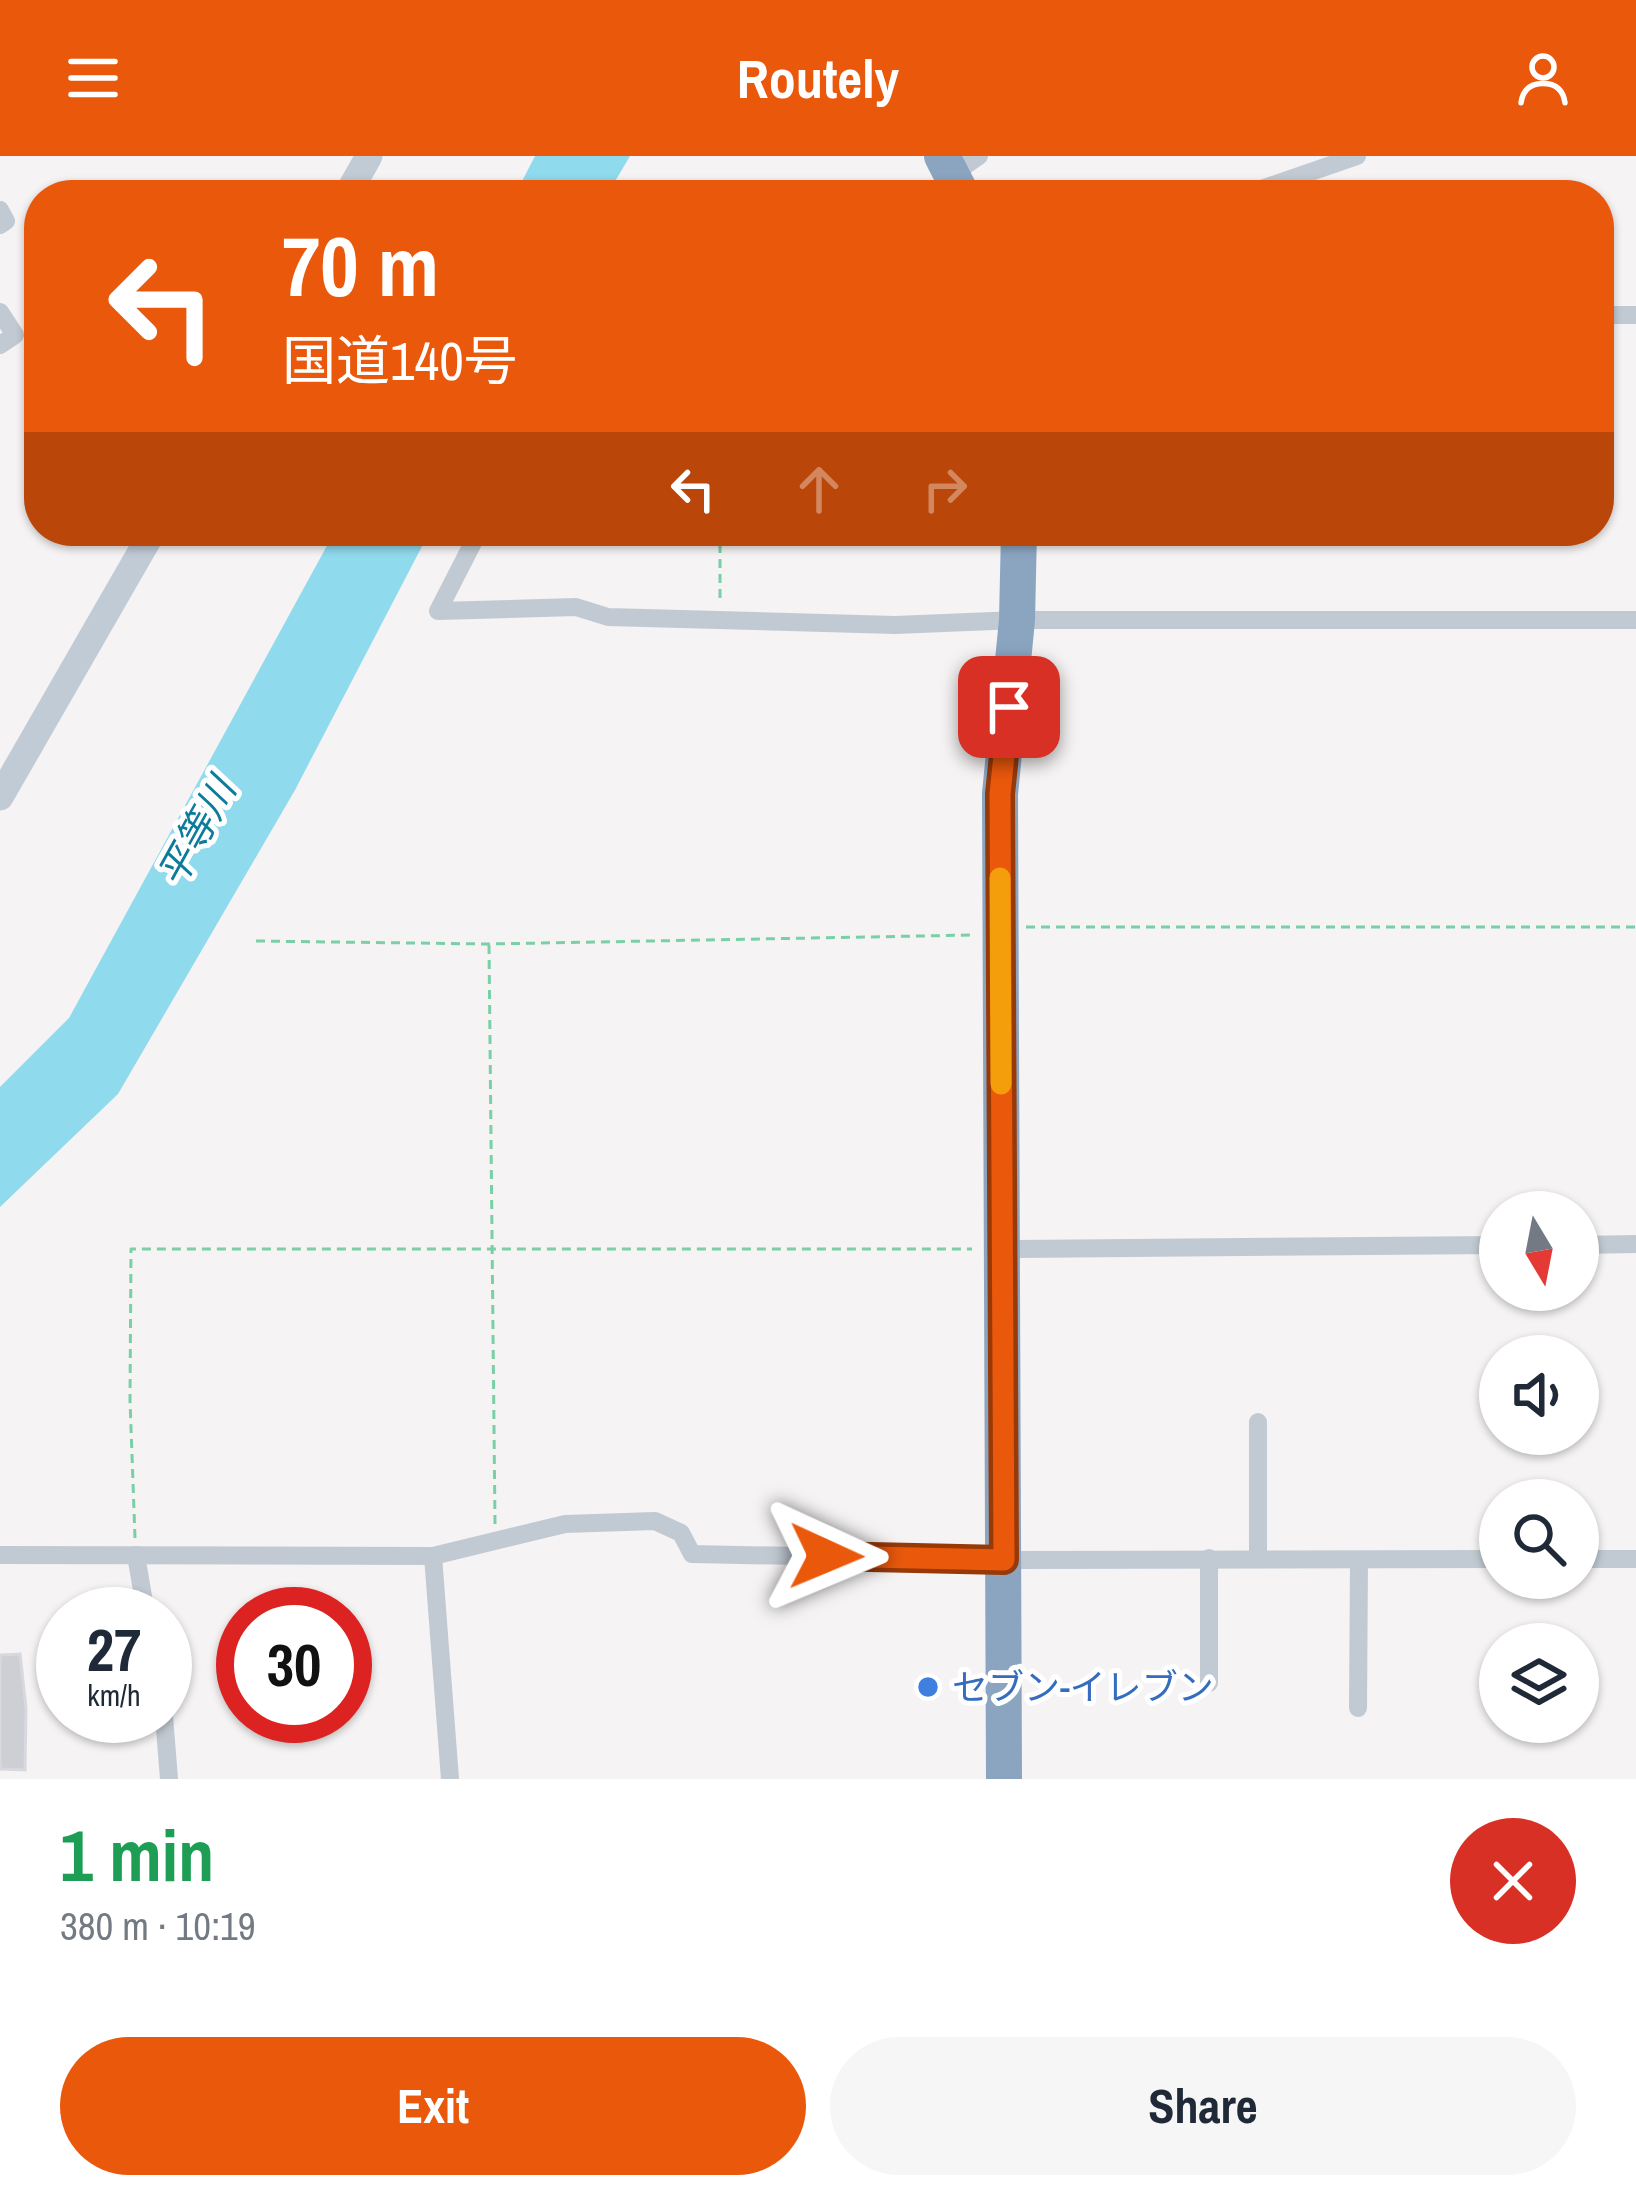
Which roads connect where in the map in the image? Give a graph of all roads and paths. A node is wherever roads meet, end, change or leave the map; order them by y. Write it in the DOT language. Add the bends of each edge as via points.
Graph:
graph roads {
  1 [pos="1357,156"];
  2 [pos="1287,180"];
  3 [pos="0,209"];
  4 [pos="0,225"];
  5 [pos="0,313"];
  6 [pos="0,345"];
  7 [pos="144,546"];
  8 [pos="471,546"];
  9 [pos="720,546"];
  10 [pos="1018,546"];
  11 [pos="720,618"];
  12 [pos="1017,620"];
  13 [pos="1636,620"];
  14 [pos="0,797"];
  15 [pos="1636,927"];
  16 [pos="999,935"];
  17 [pos="256,941"];
  18 [pos="489,944"];
  19 [pos="1599,1244"];
  20 [pos="1636,1244"];
  21 [pos="1479,1245"];
  22 [pos="493,1248"];
  23 [pos="1004,1249"];
  24 [pos="1258,1422"];
  25 [pos="495,1540"];
  26 [pos="0,1555"];
  27 [pos="136,1555"];
  28 [pos="434,1556"];
  29 [pos="1210,1558"];
  30 [pos="1258,1558"];
  31 [pos="1479,1559"];
  32 [pos="1599,1559"];
  33 [pos="1636,1559"];
  34 [pos="1004,1560"];
  35 [pos="1358,1560"];
  36 [pos="141,1587"];
  37 [pos="1209,1683"];
  38 [pos="1358,1708"];
  39 [pos="166,1743"];
  40 [pos="169,1779"];
  41 [pos="450,1779"];
  42 [pos="1004,1779"];
  1 -- 2 [label="street"];
  3 -- 4 [label="street"];
  5 -- 6 [label="street" via="15,335"];
  7 -- 14 [label="street"];
  8 -- 11 [label="street" via="438,611 576,607 608,617"];
  9 -- 11 [label="path"];
  10 -- 12 [label="highway"];
  11 -- 12 [label="street"];
  12 -- 13 [label="street"];
  12 -- 16 [label="highway" via="1000,794"];
  15 -- 16 [label="path" via="1029,926"];
  16 -- 18 [label="path"];
  16 -- 23 [label="highway"];
  17 -- 18 [label="path"];
  18 -- 22 [label="path"];
  19 -- 20 [label="street"];
  21 -- 23 [label="street"];
  22 -- 23 [label="path"];
  22 -- 25 [label="path"];
  22 -- 27 [label="path" via="131,1249"];
  23 -- 34 [label="highway"];
  24 -- 30 [label="street"];
  25 -- 28 [label="street"];
  25 -- 34 [label="street" via="565,1524 655,1521 680,1533 692,1554"];
  26 -- 27 [label="street"];
  27 -- 28 [label="street"];
  27 -- 36 [label="street"];
  28 -- 41 [label="street"];
  29 -- 30 [label="street"];
  29 -- 34 [label="street"];
  29 -- 37 [label="street"];
  30 -- 35 [label="street"];
  31 -- 35 [label="street"];
  32 -- 33 [label="street"];
  34 -- 42 [label="highway"];
  35 -- 38 [label="street"];
  39 -- 40 [label="street"];
}
